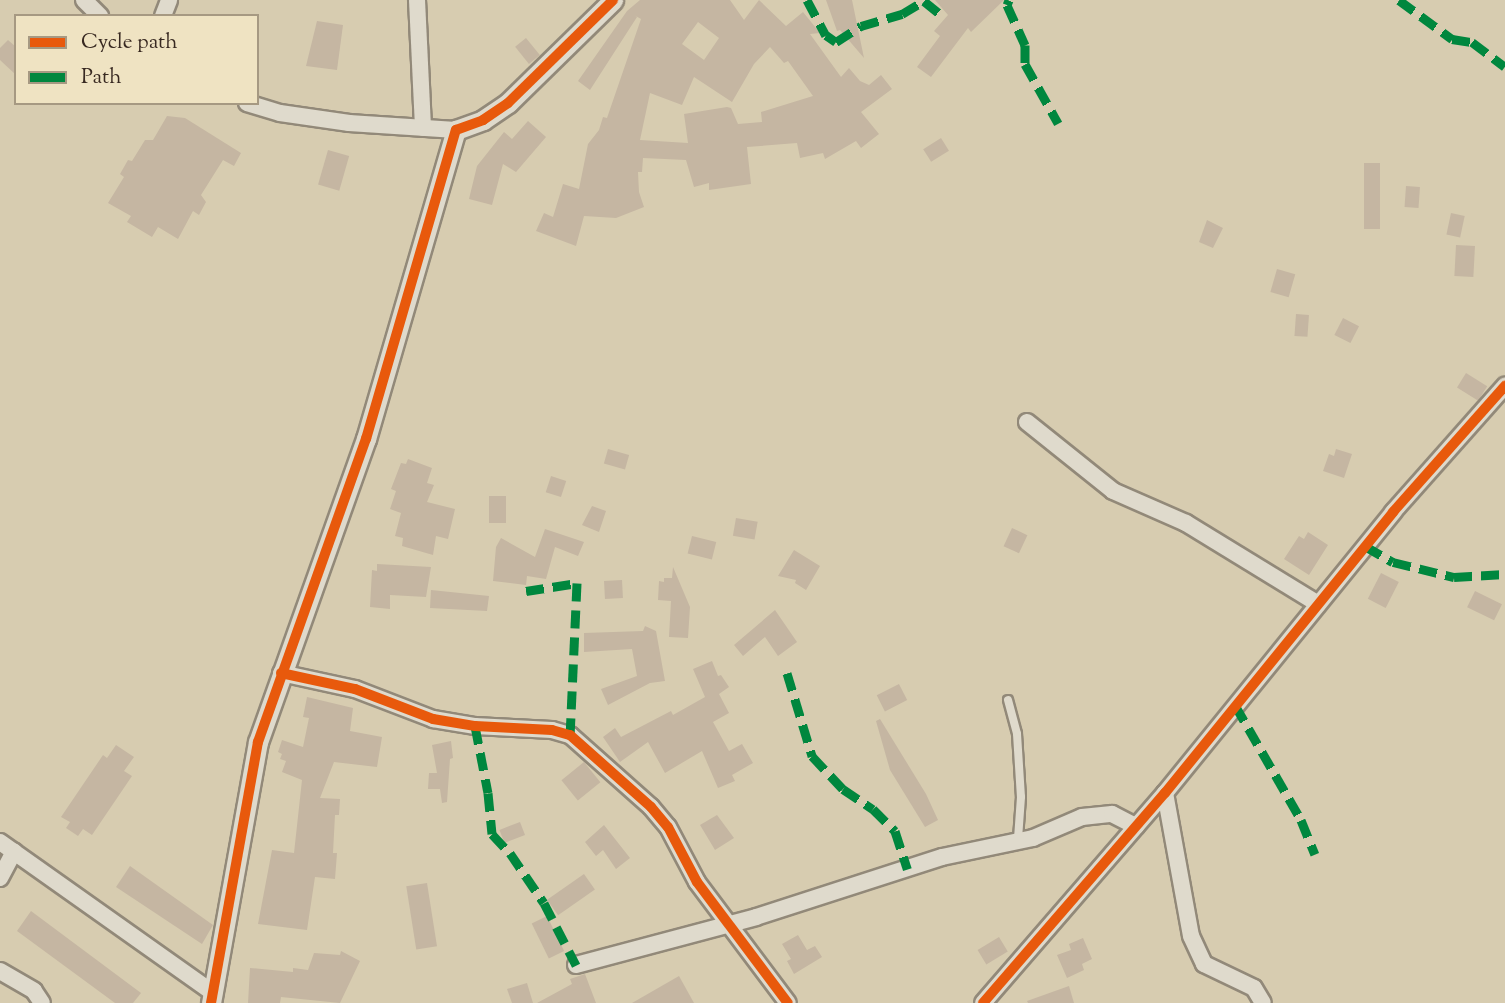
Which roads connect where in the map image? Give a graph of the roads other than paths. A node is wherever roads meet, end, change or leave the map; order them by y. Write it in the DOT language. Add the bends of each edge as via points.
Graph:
graph roads {
  1 [pos="84,0"];
  2 [pos="418,0"];
  3 [pos="613,0"];
  4 [pos="98,14"];
  5 [pos="254,105"];
  6 [pos="423,128"];
  7 [pos="456,130"];
  8 [pos="1505,386"];
  9 [pos="1027,422"];
  10 [pos="1318,604"];
  11 [pos="281,673"];
  12 [pos="1008,700"];
  13 [pos="1166,793"];
  14 [pos="1136,826"];
  15 [pos="1018,839"];
  16 [pos="0,842"];
  17 [pos="14,852"];
  18 [pos="0,878"];
  19 [pos="727,924"];
  20 [pos="576,965"];
  21 [pos="0,971"];
  22 [pos="212,998"];
  23 [pos="42,1003"];
  24 [pos="788,1003"];
  25 [pos="983,1003"];
  26 [pos="1263,1003"];
  1 -- 4 [label="street"];
  2 -- 6 [label="street"];
  3 -- 7 [label="street" via="508,103 483,120"];
  5 -- 6 [label="street" via="349,123"];
  6 -- 7 [label="street"];
  7 -- 11 [label="street" via="366,439"];
  8 -- 10 [label="street"];
  9 -- 10 [label="street" via="1113,491 1186,523"];
  10 -- 13 [label="street"];
  11 -- 19 [label="street" via="355,689 433,719 570,735 659,817"];
  11 -- 22 [label="street" via="258,743"];
  12 -- 15 [label="lane" via="1017,734"];
  13 -- 14 [label="street"];
  13 -- 26 [label="street" via="1191,936 1204,964 1254,988"];
  14 -- 15 [label="street" via="1122,817 1100,814 1082,817 1048,834"];
  14 -- 25 [label="street"];
  15 -- 19 [label="street" via="942,857"];
  16 -- 17 [label="street"];
  17 -- 18 [label="street"];
  17 -- 22 [label="street"];
  19 -- 20 [label="street"];
  19 -- 24 [label="street"];
  21 -- 23 [label="street" via="34,991"];
}
